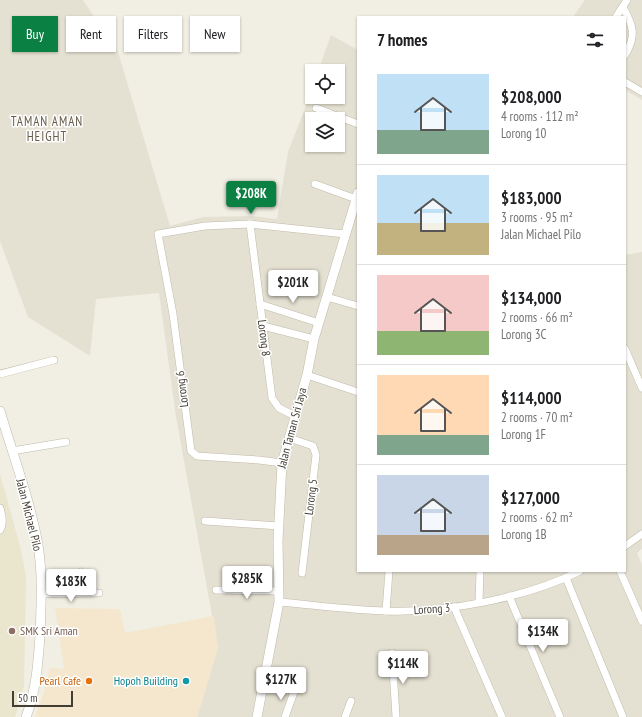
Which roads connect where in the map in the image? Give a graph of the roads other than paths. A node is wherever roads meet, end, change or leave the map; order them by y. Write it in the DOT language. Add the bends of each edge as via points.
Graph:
graph roads {
  1 [pos="627,0"];
  2 [pos="622,7"];
  3 [pos="617,16"];
  4 [pos="626,53"];
  5 [pos="626,83"];
  6 [pos="642,92"];
  7 [pos="316,108"];
  8 [pos="357,124"];
  9 [pos="315,184"];
  10 [pos="357,196"];
  11 [pos="356,210"];
  12 [pos="250,224"];
  13 [pos="345,234"];
  14 [pos="327,297"];
  15 [pos="260,304"];
  16 [pos="357,306"];
  17 [pos="319,323"];
  18 [pos="263,326"];
  19 [pos="314,339"];
  20 [pos="626,351"];
  21 [pos="54,360"];
  22 [pos="0,374"];
  23 [pos="307,375"];
  24 [pos="642,388"];
  25 [pos="357,392"];
  26 [pos="0,411"];
  27 [pos="295,416"];
  28 [pos="289,438"];
  29 [pos="66,442"];
  30 [pos="12,451"];
  31 [pos="282,463"];
  32 [pos="0,508"];
  33 [pos="205,521"];
  34 [pos="279,526"];
  35 [pos="0,530"];
  36 [pos="642,534"];
  37 [pos="626,545"];
  38 [pos="81,572"];
  39 [pos="389,572"];
  40 [pos="480,572"];
  41 [pos="578,572"];
  42 [pos="620,572"];
  43 [pos="302,573"];
  44 [pos="566,578"];
  45 [pos="216,590"];
  46 [pos="278,591"];
  47 [pos="99,593"];
  48 [pos="42,594"];
  49 [pos="55,594"];
  50 [pos="509,596"];
  51 [pos="279,602"];
  52 [pos="479,602"];
  53 [pos="454,607"];
  54 [pos="386,611"];
  55 [pos="642,621"];
  56 [pos="392,653"];
  57 [pos="294,692"];
  58 [pos="351,701"];
  59 [pos="26,717"];
  60 [pos="257,717"];
  61 [pos="285,717"];
  62 [pos="345,717"];
  63 [pos="396,717"];
  64 [pos="502,717"];
  65 [pos="560,717"];
  66 [pos="623,717"];
  1 -- 2 [label="street"];
  2 -- 3 [label="street"];
  2 -- 4 [label="street" via="633,32"];
  5 -- 6 [label="street"];
  7 -- 8 [label="street"];
  9 -- 10 [label="street"];
  10 -- 11 [label="street, Jalan Taman Sri Jaya"];
  11 -- 13 [label="street, Jalan Taman Sri Jaya"];
  12 -- 13 [label="street"];
  12 -- 15 [label="street, Lorong 8"];
  12 -- 31 [label="street, Lorong 6" via="205,226 158,234 173,314 191,451 202,457"];
  13 -- 14 [label="street, Jalan Taman Sri Jaya"];
  14 -- 16 [label="street"];
  14 -- 17 [label="street, Jalan Taman Sri Jaya"];
  15 -- 17 [label="street"];
  15 -- 18 [label="street, Lorong 8"];
  17 -- 19 [label="street, Jalan Taman Sri Jaya"];
  18 -- 19 [label="street"];
  18 -- 27 [label="street, Lorong 8" via="272,398 279,408"];
  19 -- 23 [label="street, Jalan Taman Sri Jaya"];
  20 -- 24 [label="street"];
  21 -- 22 [label="street"];
  23 -- 25 [label="street"];
  23 -- 27 [label="street, Jalan Taman Sri Jaya"];
  26 -- 30 [label="street, Jalan Michael Pilo"];
  27 -- 28 [label="street, Jalan Taman Sri Jaya"];
  28 -- 31 [label="street, Jalan Taman Sri Jaya"];
  28 -- 43 [label="street, Lorong 5" via="313,446 316,455"];
  29 -- 30 [label="street"];
  30 -- 48 [label="street, Jalan Michael Pilo" via="38,545"];
  31 -- 34 [label="street, Jalan Taman Sri Jaya"];
  32 -- 35 [label="street"];
  33 -- 34 [label="street"];
  34 -- 46 [label="street, Jalan Taman Sri Jaya"];
  36 -- 37 [label="street"];
  38 -- 49 [label="street"];
  39 -- 54 [label="street"];
  40 -- 52 [label="street"];
  41 -- 44 [label="street, Lorong 3"];
  42 -- 55 [label="street"];
  44 -- 50 [label="street, Lorong 3"];
  44 -- 66 [label="street"];
  45 -- 46 [label="street"];
  46 -- 51 [label="street, Jalan Taman Sri Jaya"];
  47 -- 49 [label="street"];
  48 -- 49 [label="street"];
  48 -- 59 [label="street, Jalan Michael Pilo" via="37,678"];
  50 -- 52 [label="street, Lorong 3"];
  50 -- 65 [label="street"];
  51 -- 54 [label="street, Lorong 3"];
  51 -- 60 [label="street, Jalan Taman Sri Jaya"];
  52 -- 53 [label="street, Lorong 3"];
  53 -- 54 [label="street, Lorong 3"];
  53 -- 64 [label="street"];
  56 -- 63 [label="street"];
  57 -- 61 [label="street"];
  58 -- 62 [label="street"];
}
